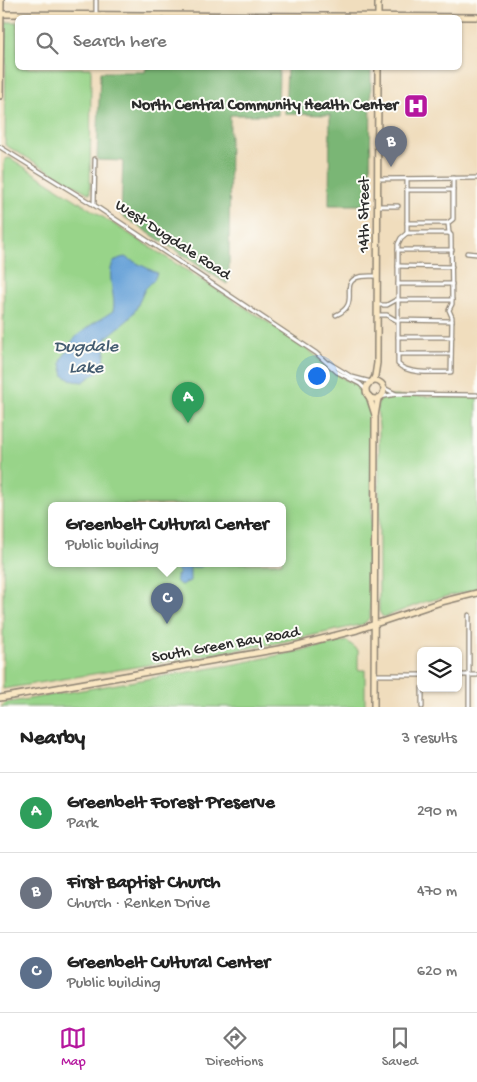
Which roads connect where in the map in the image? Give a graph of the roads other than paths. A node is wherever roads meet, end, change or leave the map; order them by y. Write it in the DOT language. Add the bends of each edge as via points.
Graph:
graph roads {
  1 [pos="0,0"];
  2 [pos="96,0"];
  3 [pos="378,0"];
  4 [pos="0,14"];
  5 [pos="48,15"];
  6 [pos="96,15"];
  7 [pos="378,15"];
  8 [pos="462,17"];
  9 [pos="477,17"];
  10 [pos="378,70"];
  11 [pos="0,96"];
  12 [pos="0,148"];
  13 [pos="95,159"];
  14 [pos="407,178"];
  15 [pos="453,178"];
  16 [pos="477,178"];
  17 [pos="377,179"];
  18 [pos="407,190"];
  19 [pos="453,190"];
  20 [pos="94,205"];
  21 [pos="377,206"];
  22 [pos="398,206"];
  23 [pos="407,223"];
  24 [pos="448,223"];
  25 [pos="407,233"];
  26 [pos="448,233"];
  27 [pos="398,250"];
  28 [pos="452,250"];
  29 [pos="467,253"];
  30 [pos="477,254"];
  31 [pos="398,266"];
  32 [pos="452,267"];
  33 [pos="377,276"];
  34 [pos="398,284"];
  35 [pos="452,284"];
  36 [pos="398,300"];
  37 [pos="452,300"];
  38 [pos="377,305"];
  39 [pos="336,315"];
  40 [pos="377,315"];
  41 [pos="398,320"];
  42 [pos="452,320"];
  43 [pos="398,337"];
  44 [pos="452,337"];
  45 [pos="398,354"];
  46 [pos="452,354"];
  47 [pos="326,362"];
  48 [pos="377,363"];
  49 [pos="371,382"];
  50 [pos="382,386"];
  51 [pos="366,390"];
  52 [pos="397,394"];
  53 [pos="477,395"];
  54 [pos="369,396"];
  55 [pos="379,398"];
  56 [pos="375,416"];
  57 [pos="477,593"];
  58 [pos="469,615"];
  59 [pos="375,624"];
  60 [pos="374,675"];
  61 [pos="417,675"];
  62 [pos="462,675"];
  63 [pos="469,675"];
  64 [pos="477,675"];
  65 [pos="422,692"];
  66 [pos="0,698"];
  67 [pos="374,707"];
  68 [pos="422,707"];
  69 [pos="469,707"];
  1 -- 4 [label="main road"];
  2 -- 6 [label="street"];
  3 -- 7 [label="main road"];
  4 -- 5 [label="main road"];
  4 -- 11 [label="main road"];
  8 -- 9 [label="main road"];
  10 -- 17 [label="main road, 14th Street"];
  12 -- 20 [label="street, West Dugdale Road"];
  13 -- 20 [label="street"];
  14 -- 15 [label="street"];
  14 -- 17 [label="street"];
  14 -- 18 [label="street"];
  15 -- 16 [label="street"];
  15 -- 19 [label="street"];
  17 -- 21 [label="main road, 14th Street"];
  18 -- 19 [label="street"];
  18 -- 23 [label="street"];
  19 -- 24 [label="street" via="453,220"];
  20 -- 47 [label="street, West Dugdale Road"];
  21 -- 22 [label="street"];
  21 -- 33 [label="main road, 14th Street"];
  23 -- 24 [label="street"];
  23 -- 25 [label="street"];
  24 -- 26 [label="street"];
  25 -- 26 [label="street"];
  25 -- 27 [label="street" via="399,241"];
  26 -- 28 [label="street" via="452,237"];
  27 -- 28 [label="street"];
  27 -- 31 [label="street"];
  28 -- 32 [label="street"];
  29 -- 30 [label="street"];
  31 -- 32 [label="street"];
  31 -- 34 [label="street"];
  32 -- 35 [label="street"];
  33 -- 38 [label="main road, 14th Street"];
  33 -- 39 [label="street" via="354,279 350,285 348,306"];
  34 -- 35 [label="street"];
  34 -- 36 [label="street"];
  35 -- 37 [label="street"];
  36 -- 37 [label="street"];
  36 -- 38 [label="street"];
  36 -- 41 [label="street"];
  37 -- 42 [label="street" via="449,310"];
  38 -- 40 [label="main road, 14th Street"];
  40 -- 41 [label="street"];
  40 -- 48 [label="main road, 14th Street"];
  41 -- 42 [label="street"];
  41 -- 43 [label="street"];
  42 -- 44 [label="street"];
  43 -- 44 [label="street"];
  43 -- 45 [label="street"];
  44 -- 46 [label="street"];
  45 -- 46 [label="street"];
  45 -- 46 [label="street" via="398,364 406,370 451,372"];
  47 -- 49 [label="street" via="352,377"];
  47 -- 51 [label="street"];
  48 -- 49 [label="main road, 14th Street"];
  48 -- 50 [label="main road, 14th Street"];
  49 -- 50 [label="main road"];
  49 -- 51 [label="main road"];
  50 -- 52 [label="street"];
  50 -- 55 [label="main road" via="383,393"];
  51 -- 54 [label="main road"];
  52 -- 53 [label="street"];
  52 -- 55 [label="street"];
  54 -- 55 [label="main road"];
  54 -- 56 [label="main road"];
  55 -- 56 [label="main road"];
  56 -- 59 [label="main road"];
  57 -- 59 [label="main road, South Green Bay Road"];
  58 -- 63 [label="street"];
  59 -- 60 [label="main road"];
  59 -- 66 [label="main road, South Green Bay Road" via="264,653"];
  60 -- 61 [label="street"];
  60 -- 67 [label="main road"];
  62 -- 63 [label="street"];
  63 -- 64 [label="street"];
  63 -- 69 [label="street"];
  65 -- 68 [label="street"];
}
